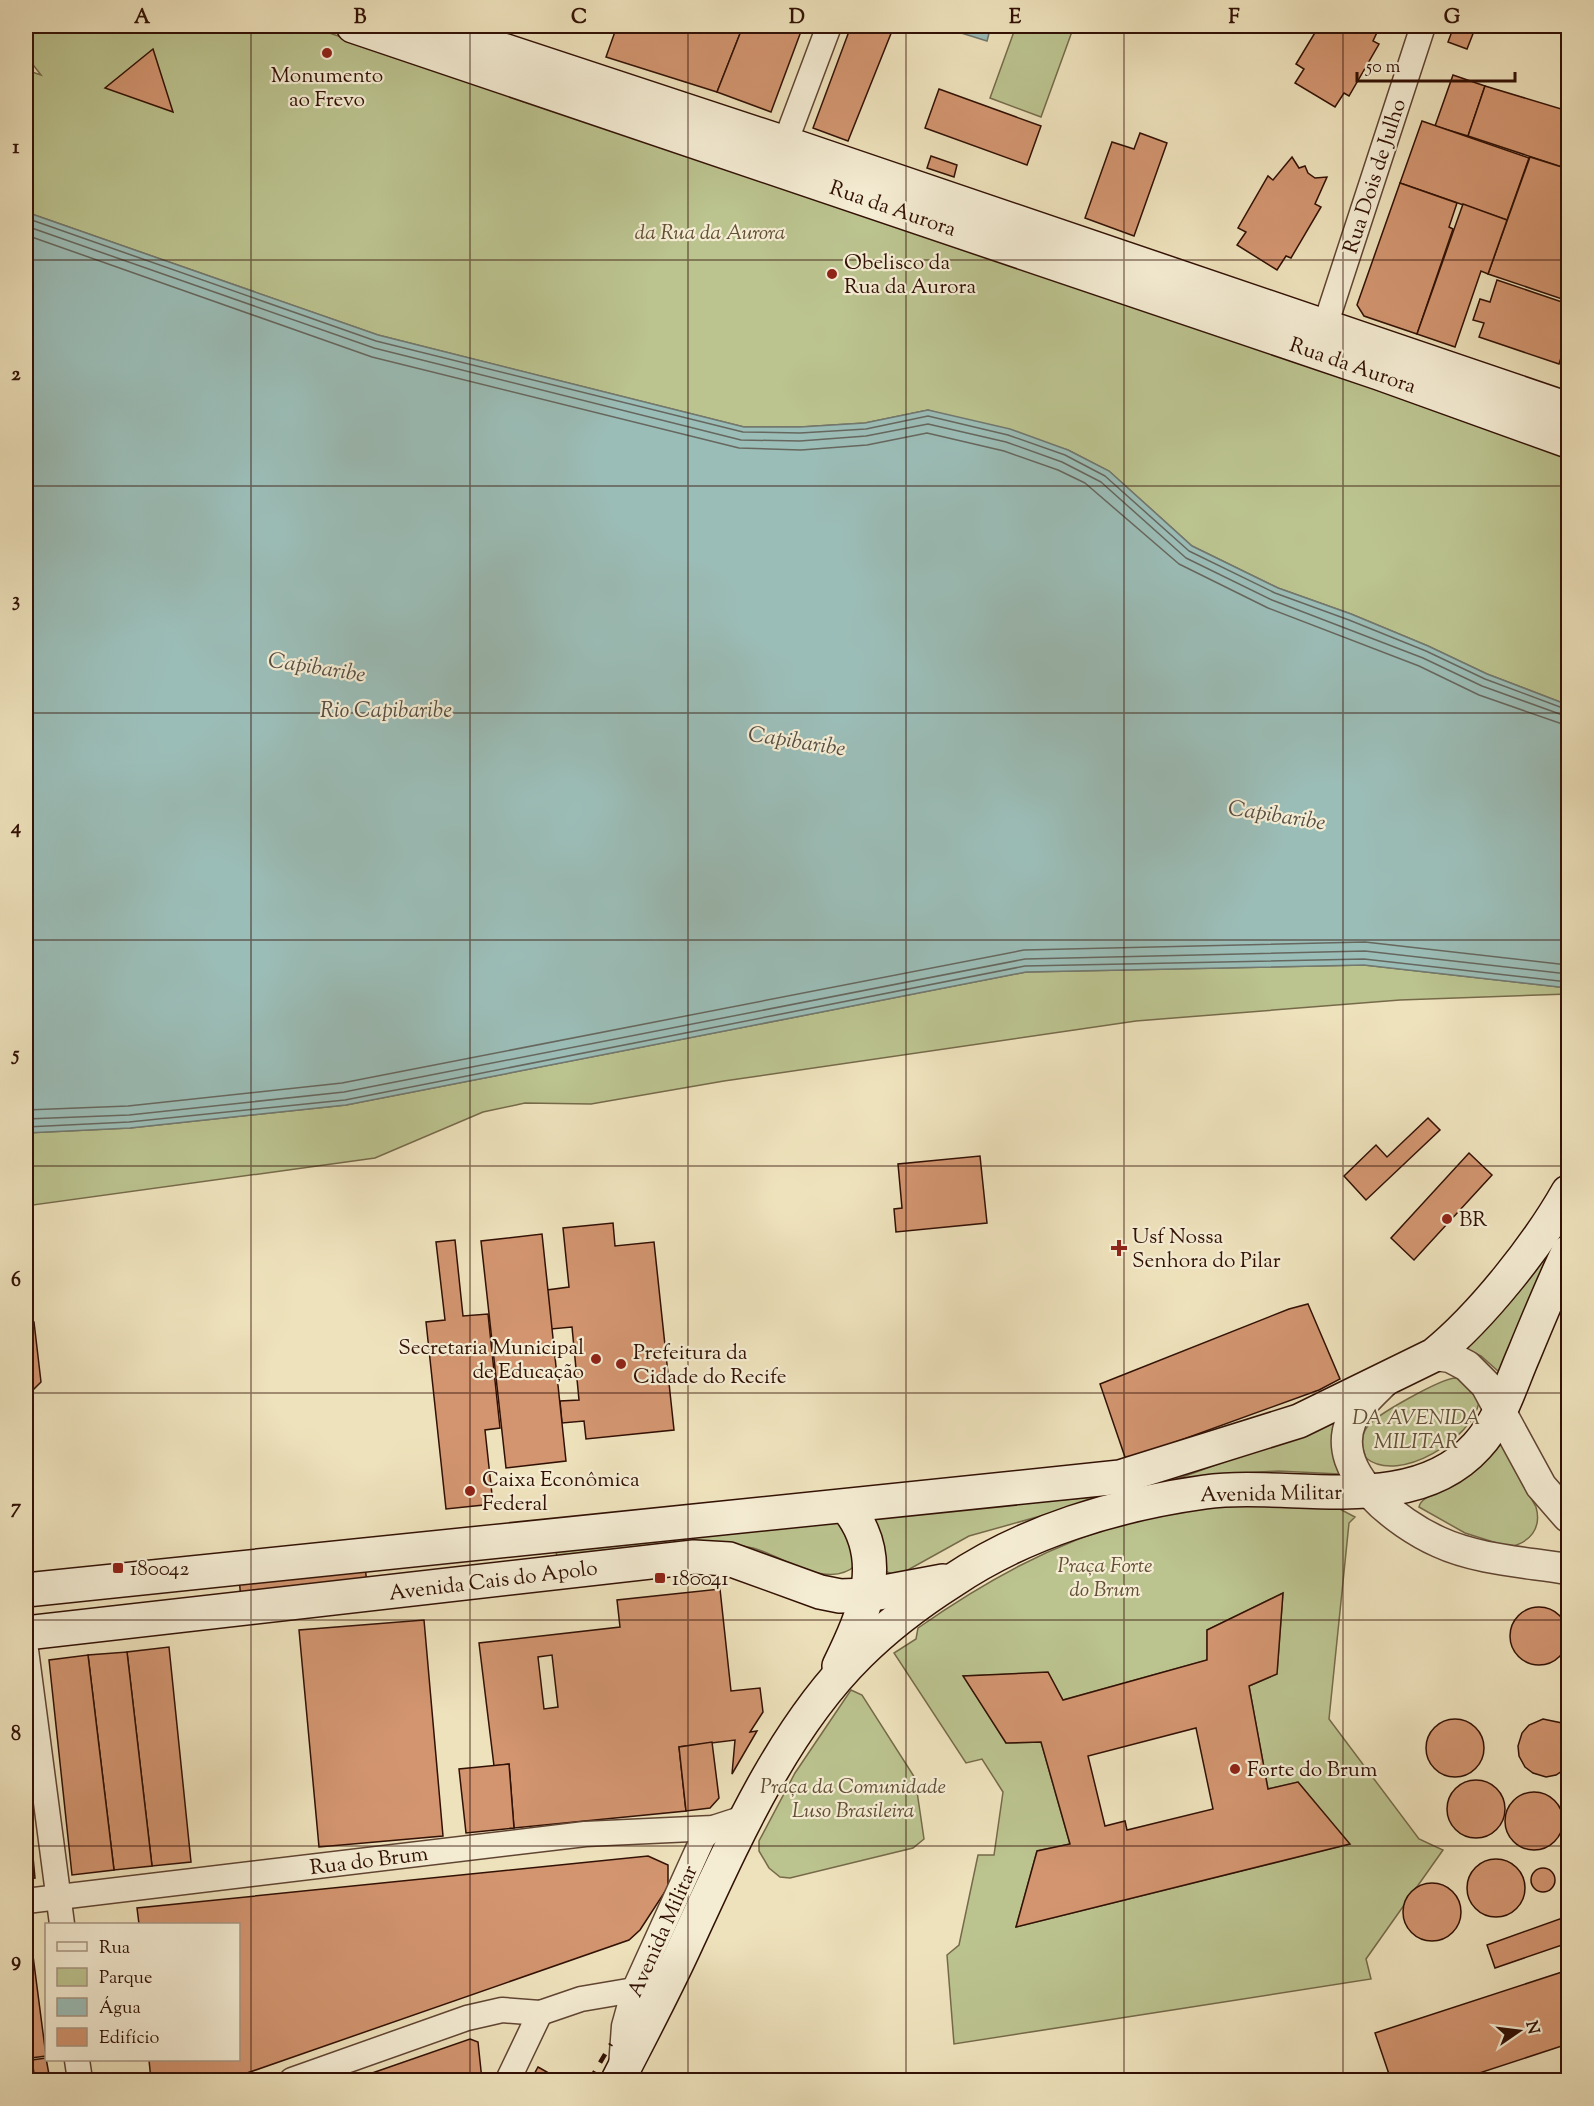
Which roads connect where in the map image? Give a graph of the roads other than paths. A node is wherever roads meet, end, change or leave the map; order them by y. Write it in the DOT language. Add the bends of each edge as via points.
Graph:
graph roads {
  1 [pos="353,26"];
  2 [pos="430,26"];
  3 [pos="829,26"];
  4 [pos="1424,26"];
  5 [pos="785,143"];
  6 [pos="1324,326"];
  7 [pos="1569,409"];
  8 [pos="1569,441"];
  9 [pos="1569,1192"];
  10 [pos="1569,1252"];
  11 [pos="1434,1354"];
  12 [pos="1387,1379"];
  13 [pos="1500,1414"];
  14 [pos="1370,1492"];
  15 [pos="846,1506"];
  16 [pos="1569,1517"];
  17 [pos="1569,1569"];
  18 [pos="953,1579"];
  19 [pos="26,1590"];
  20 [pos="868,1596"];
  21 [pos="26,1633"];
  22 [pos="26,1650"];
  23 [pos="826,1692"];
  24 [pos="747,1817"];
  25 [pos="712,1828"];
  26 [pos="59,1898"];
  27 [pos="26,1901"];
  28 [pos="62,1923"];
  29 [pos="634,1990"];
  30 [pos="540,2013"];
  31 [pos="77,2061"];
  32 [pos="620,2078"];
  33 [pos="80,2080"];
  34 [pos="292,2080"];
  35 [pos="508,2080"];
  1 -- 8 [label="main road, Rua da Aurora" via="1368,369"];
  2 -- 5 [label="main road, Rua da Aurora"];
  3 -- 5 [label="street"];
  4 -- 6 [label="street, Rua Dois de Julho"];
  5 -- 6 [label="main road, Rua da Aurora"];
  6 -- 7 [label="main road, Rua da Aurora"];
  9 -- 11 [label="main road, Avenida Militar" via="1494,1293"];
  10 -- 13 [label="main road, Avenida Militar"];
  11 -- 12 [label="main road, Avenida Militar"];
  11 -- 13 [label="street" via="1467,1366 1486,1386"];
  12 -- 14 [label="street" via="1351,1420 1346,1443 1349,1459"];
  12 -- 15 [label="main road, Avenida Militar" via="1299,1421 1120,1477"];
  13 -- 14 [label="main road, Avenida Militar" via="1476,1447 1450,1467 1413,1484"];
  13 -- 16 [label="street" via="1541,1486"];
  14 -- 17 [label="street" via="1399,1520 1440,1543 1490,1557"];
  14 -- 18 [label="main road, Avenida Militar" via="1210,1491 1138,1503 1063,1527"];
  15 -- 19 [label="main road, Avenida Cais do Apolo"];
  15 -- 20 [label="main road, Avenida Militar" via="858,1520 866,1539 870,1559"];
  18 -- 20 [label="main road, Avenida Cais do Apolo"];
  18 -- 23 [label="main road, Avenida Militar" via="860,1653"];
  20 -- 21 [label="main road, Avenida Cais do Apolo" via="820,1592 729,1559 694,1557"];
  20 -- 23 [label="main road, Avenida Militar"];
  22 -- 26 [label="street"];
  23 -- 24 [label="main road, Avenida Militar"];
  24 -- 25 [label="street"];
  24 -- 32 [label="main road, Avenida Militar"];
  25 -- 26 [label="street, Rua do Brum" via="585,1834"];
  25 -- 29 [label="street, Avenida Militar" via="703,1838"];
  26 -- 27 [label="street, Rua do Brum"];
  26 -- 28 [label="street"];
  29 -- 30 [label="street" via="581,1999"];
  29 -- 32 [label="street, Avenida Militar" via="624,2026"];
  30 -- 34 [label="street" via="502,2010 467,2018"];
  30 -- 35 [label="street"];
  31 -- 33 [label="street"];
}
